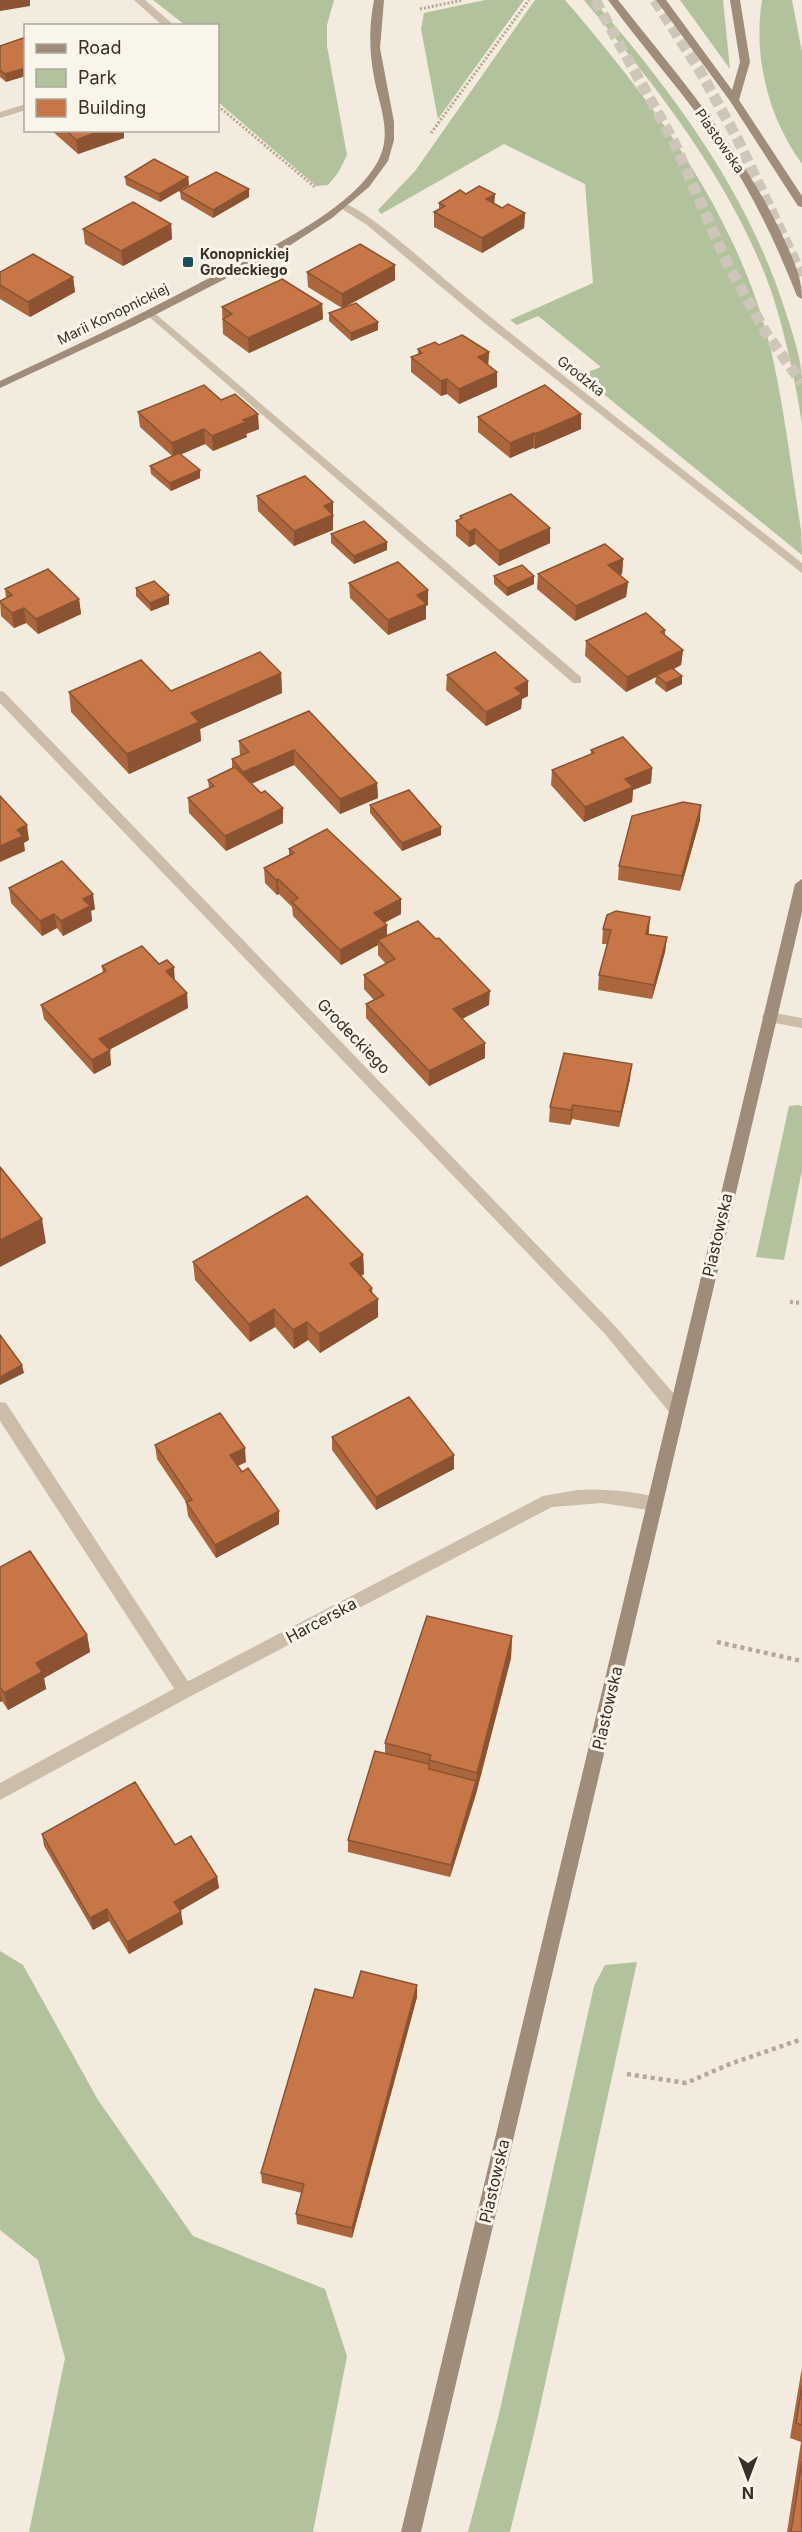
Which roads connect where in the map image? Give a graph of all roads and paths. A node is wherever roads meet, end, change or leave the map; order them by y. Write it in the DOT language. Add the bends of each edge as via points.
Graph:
graph roads {
  1 [pos="139,0"];
  2 [pos="379,0"];
  3 [pos="390,0"];
  4 [pos="463,0"];
  5 [pos="529,0"];
  6 [pos="613,0"];
  7 [pos="662,0"];
  8 [pos="735,0"];
  9 [pos="420,9"];
  10 [pos="374,21"];
  11 [pos="168,24"];
  12 [pos="734,100"];
  13 [pos="219,107"];
  14 [pos="24,108"];
  15 [pos="0,115"];
  16 [pos="430,134"];
  17 [pos="320,191"];
  18 [pos="802,204"];
  19 [pos="343,205"];
  20 [pos="802,296"];
  21 [pos="151,313"];
  22 [pos="0,385"];
  23 [pos="802,569"];
  24 [pos="577,680"];
  25 [pos="0,694"];
  26 [pos="802,884"];
  27 [pos="769,1017"];
  28 [pos="802,1023"];
  29 [pos="790,1302"];
  30 [pos="802,1303"];
  31 [pos="0,1408"];
  32 [pos="676,1408"];
  33 [pos="655,1504"];
  34 [pos="717,1642"];
  35 [pos="802,1661"];
  36 [pos="185,1691"];
  37 [pos="0,1792"];
  38 [pos="802,2039"];
  39 [pos="627,2074"];
  40 [pos="411,2532"];
  1 -- 11 [label="street"];
  2 -- 10 [label="street, Marii Konopnickiej"];
  3 -- 10 [label="street"];
  4 -- 9 [label="path"];
  5 -- 16 [label="path"];
  6 -- 20 [label="street, Piastowska" via="725,146 756,194 780,238"];
  7 -- 12 [label="street, Piastowska"];
  8 -- 12 [label="street" via="745,62"];
  10 -- 19 [label="street, Marii Konopnickiej" via="389,130 388,150 378,168"];
  12 -- 18 [label="street, Piastowska"];
  13 -- 17 [label="path"];
  14 -- 15 [label="street"];
  19 -- 21 [label="street, Marii Konopnickiej" via="305,232"];
  19 -- 23 [label="street, Grodzka"];
  21 -- 22 [label="street, Marii Konopnickiej"];
  21 -- 24 [label="street"];
  25 -- 32 [label="street, Grodeckiego" via="610,1330"];
  26 -- 27 [label="street, Piastowska"];
  27 -- 28 [label="street"];
  27 -- 32 [label="street, Piastowska"];
  29 -- 30 [label="path"];
  31 -- 36 [label="street"];
  32 -- 33 [label="street, Piastowska"];
  33 -- 36 [label="street, Harcerska" via="603,1494 549,1501"];
  33 -- 40 [label="street, Piastowska"];
  34 -- 35 [label="path"];
  36 -- 37 [label="street, Harcerska"];
  38 -- 39 [label="path" via="686,2083"];
}
